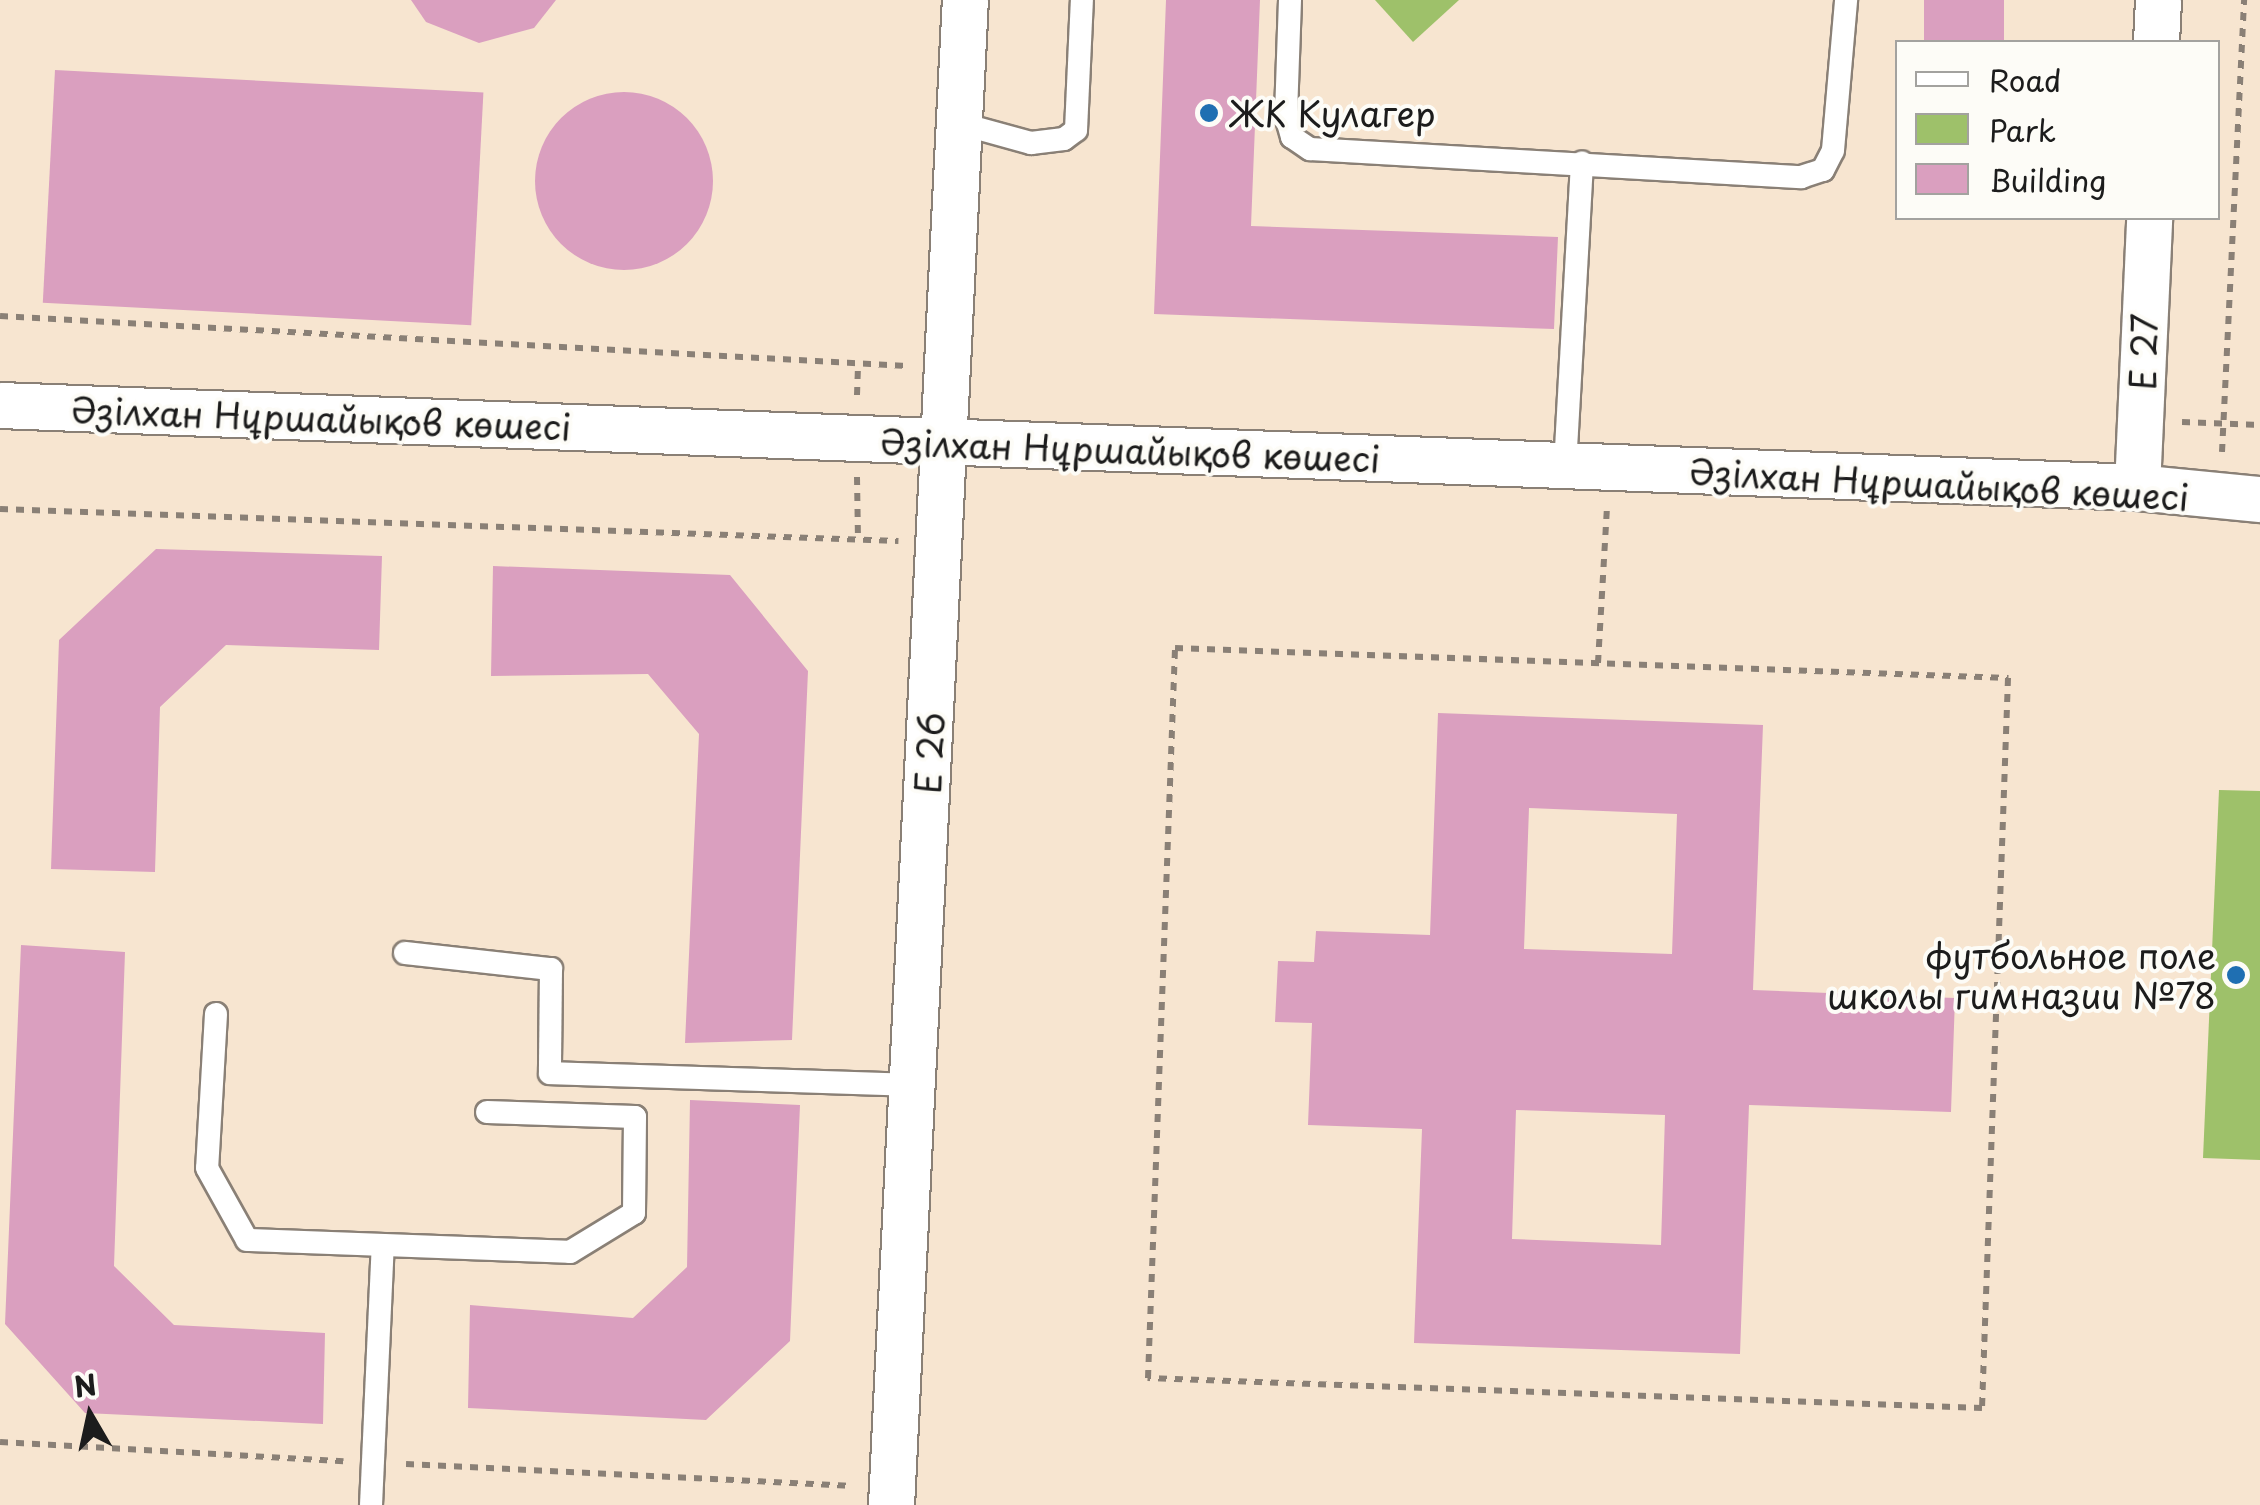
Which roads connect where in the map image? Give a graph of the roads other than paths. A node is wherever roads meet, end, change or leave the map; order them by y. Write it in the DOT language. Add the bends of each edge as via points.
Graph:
graph roads {
  1 [pos="964,0"];
  2 [pos="1082,0"];
  3 [pos="1290,0"];
  4 [pos="1846,0"];
  5 [pos="2158,0"];
  6 [pos="2156,40"];
  7 [pos="962,124"];
  8 [pos="1582,162"];
  9 [pos="2149,220"];
  10 [pos="0,406"];
  11 [pos="944,442"];
  12 [pos="1587,468"];
  13 [pos="2138,487"];
  14 [pos="2240,499"];
  15 [pos="404,954"];
  16 [pos="216,1014"];
  17 [pos="912,1085"];
  18 [pos="487,1112"];
  19 [pos="383,1245"];
  20 [pos="892,1497"];
  21 [pos="371,1505"];
  1 -- 7 [label="street, E 26"];
  2 -- 7 [label="lane" via="1076,130 1031,143"];
  3 -- 8 [label="lane" via="1286,116 1292,137 1310,149"];
  4 -- 8 [label="lane" via="1833,150 1823,170 1801,177"];
  5 -- 6 [label="street"];
  7 -- 11 [label="street, E 26"];
  8 -- 12 [label="lane"];
  9 -- 13 [label="street, E 27"];
  10 -- 11 [label="street, Әзілхан Нұршайықов көшесі"];
  11 -- 12 [label="street, Әзілхан Нұршайықов көшесі"];
  11 -- 17 [label="street, E 26"];
  12 -- 13 [label="street, Әзілхан Нұршайықов көшесі"];
  13 -- 14 [label="street, Әзілхан Нұршайықов көшесі"];
  15 -- 17 [label="lane" via="550,969 550,1073"];
  16 -- 19 [label="lane" via="207,1168 247,1240"];
  17 -- 20 [label="street, E 26"];
  18 -- 19 [label="lane" via="635,1117 634,1213 570,1252"];
  19 -- 21 [label="lane"];
}
